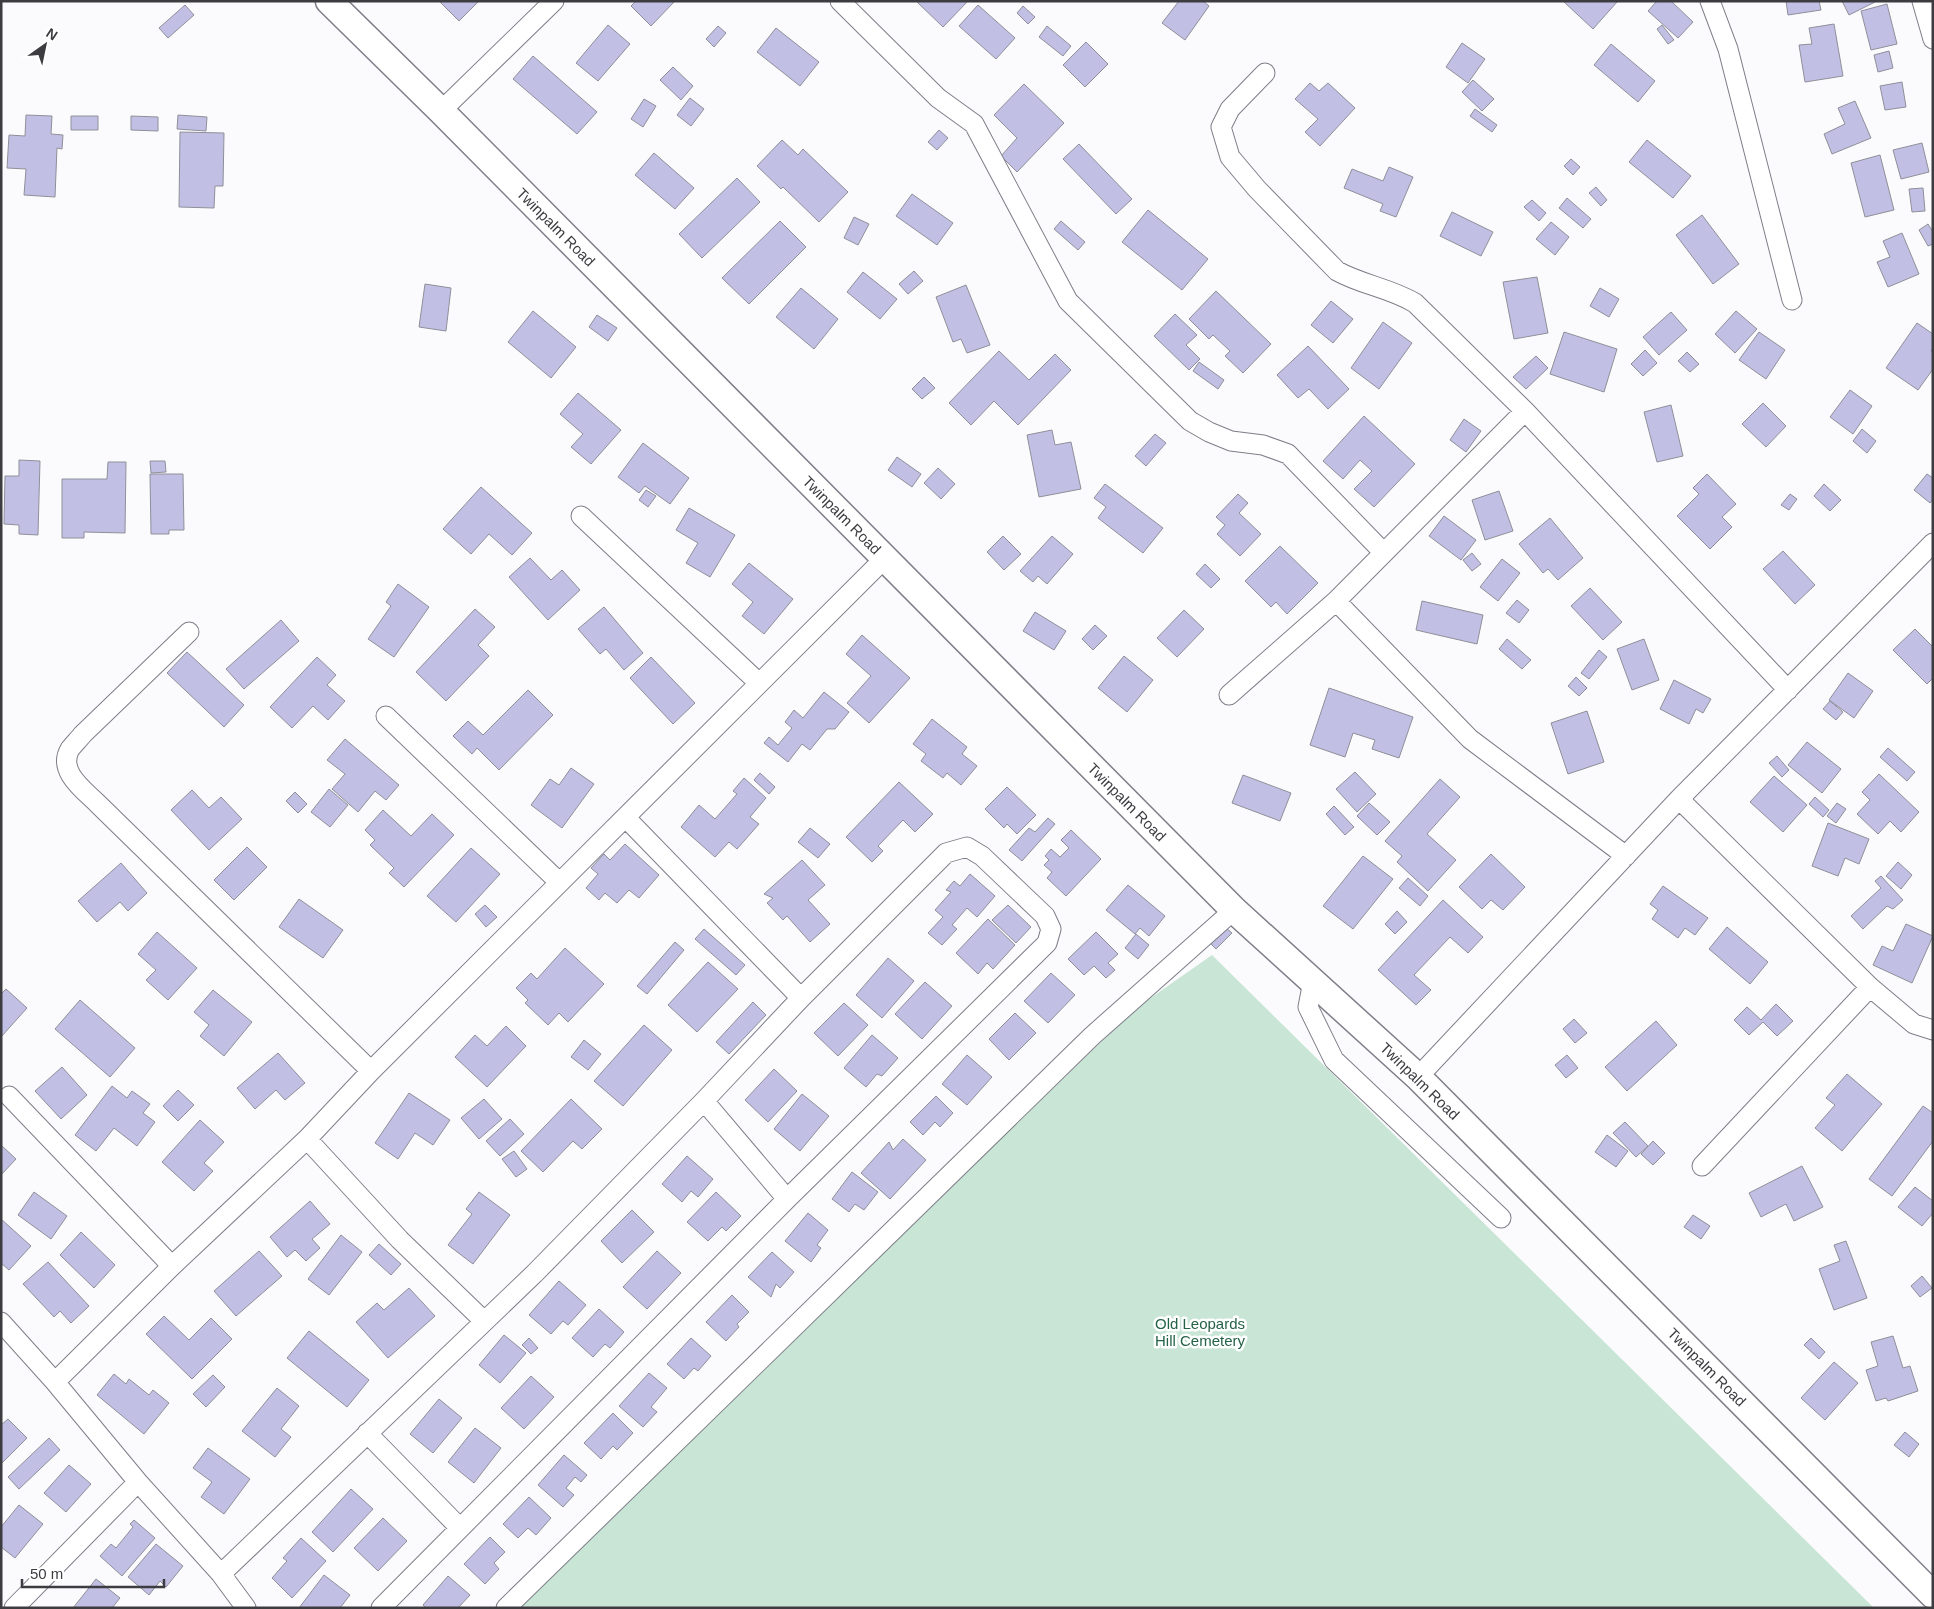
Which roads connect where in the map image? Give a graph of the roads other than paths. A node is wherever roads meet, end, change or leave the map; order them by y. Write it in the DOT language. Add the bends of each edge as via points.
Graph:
graph roads {
  1 [pos="329,1"];
  2 [pos="554,1"];
  3 [pos="840,1"];
  4 [pos="1710,1"];
  5 [pos="1922,1"];
  6 [pos="1933,39"];
  7 [pos="1265,73"];
  8 [pos="441,112"];
  9 [pos="1792,300"];
  10 [pos="1525,410"];
  11 [pos="581,516"];
  12 [pos="1933,543"];
  13 [pos="1383,552"];
  14 [pos="885,558"];
  15 [pos="1336,601"];
  16 [pos="190,632"];
  17 [pos="759,682"];
  18 [pos="1788,690"];
  19 [pos="1229,695"];
  20 [pos="386,716"];
  21 [pos="1679,799"];
  22 [pos="626,818"];
  23 [pos="1626,856"];
  24 [pos="559,882"];
  25 [pos="1234,910"];
  26 [pos="1313,982"];
  27 [pos="1870,987"];
  28 [pos="801,998"];
  29 [pos="1933,1030"];
  30 [pos="371,1071"];
  31 [pos="1418,1077"];
  32 [pos="9,1096"];
  33 [pos="704,1102"];
  34 [pos="308,1139"];
  35 [pos="1702,1166"];
  36 [pos="787,1199"];
  37 [pos="1501,1218"];
  38 [pos="172,1266"];
  39 [pos="484,1321"];
  40 [pos="1,1322"];
  41 [pos="55,1382"];
  42 [pos="367,1433"];
  43 [pos="138,1482"];
  44 [pos="459,1528"];
  45 [pos="222,1574"];
  46 [pos="1933,1595"];
  47 [pos="14,1608"];
  48 [pos="246,1608"];
  49 [pos="381,1608"];
  50 [pos="506,1608"];
  1 -- 8 [label="main road, Twinpalm Road"];
  2 -- 8 [label="street"];
  3 -- 13 [label="street" via="938,98 974,124 1068,300 1190,420 1231,441 1263,444 1288,454"];
  4 -- 9 [label="street" via="1728,49"];
  5 -- 6 [label="street"];
  7 -- 10 [label="street" via="1230,109 1221,127 1230,157 1337,271 1352,280 1399,294 1415,303"];
  8 -- 14 [label="main road, Twinpalm Road"];
  10 -- 13 [label="street"];
  10 -- 18 [label="street"];
  11 -- 17 [label="street"];
  12 -- 18 [label="street"];
  13 -- 15 [label="street"];
  14 -- 17 [label="street"];
  14 -- 25 [label="main road, Twinpalm Road"];
  15 -- 19 [label="street"];
  15 -- 23 [label="street" via="1470,739"];
  16 -- 30 [label="street" via="70,749 65,762 70,775"];
  17 -- 22 [label="street"];
  18 -- 21 [label="street"];
  20 -- 24 [label="street"];
  21 -- 23 [label="street"];
  21 -- 27 [label="street"];
  22 -- 24 [label="street"];
  22 -- 28 [label="street"];
  23 -- 31 [label="street"];
  24 -- 30 [label="street"];
  25 -- 26 [label="main road, Twinpalm Road"];
  25 -- 50 [label="street" via="1085,1043"];
  26 -- 31 [label="main road, Twinpalm Road"];
  26 -- 37 [label="street" via="1308,1007 1334,1060"];
  27 -- 29 [label="street" via="1914,1024"];
  27 -- 35 [label="street"];
  28 -- 33 [label="street"];
  28 -- 36 [label="street" via="946,853 967,847 982,856 1045,916 1052,930 1047,943"];
  30 -- 34 [label="street"];
  31 -- 46 [label="main road, Twinpalm Road"];
  32 -- 38 [label="street"];
  33 -- 36 [label="street"];
  33 -- 39 [label="street"];
  34 -- 38 [label="street"];
  34 -- 39 [label="street" via="400,1240"];
  36 -- 44 [label="street"];
  38 -- 41 [label="street"];
  39 -- 42 [label="street"];
  40 -- 41 [label="street"];
  41 -- 43 [label="street"];
  42 -- 44 [label="street"];
  42 -- 45 [label="street"];
  43 -- 45 [label="street"];
  43 -- 47 [label="street"];
  44 -- 49 [label="street"];
  45 -- 48 [label="street"];
}
